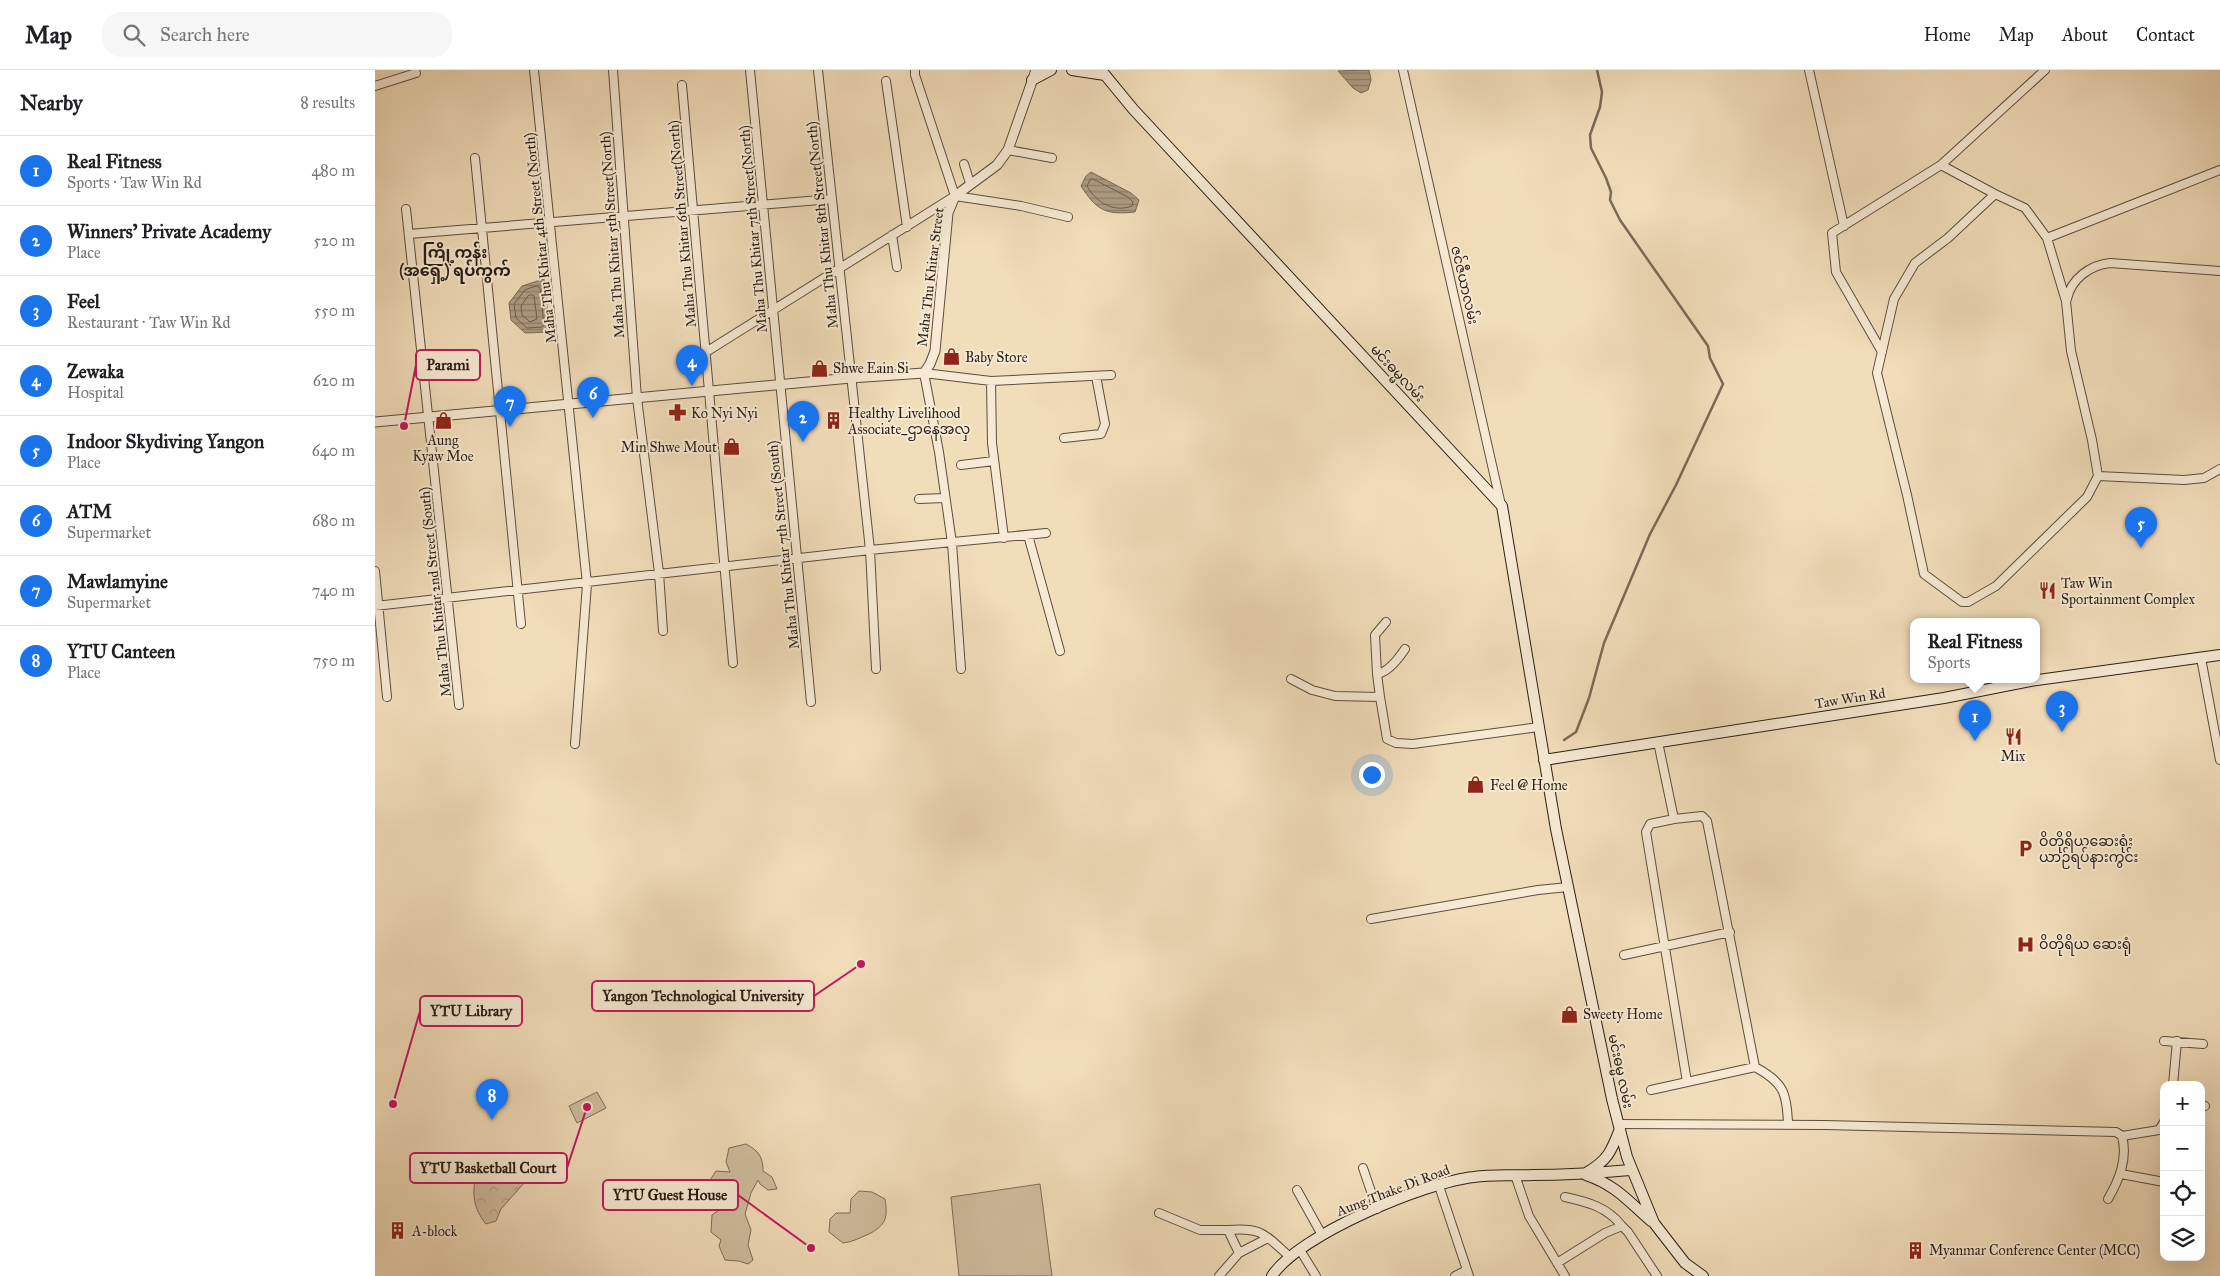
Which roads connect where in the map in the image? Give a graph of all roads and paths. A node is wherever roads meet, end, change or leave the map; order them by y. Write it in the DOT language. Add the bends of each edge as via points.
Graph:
graph roads {
  1 [pos="535,70"];
  2 [pos="613,70"];
  3 [pos="750,70"];
  4 [pos="818,70"];
  5 [pos="915,70"];
  6 [pos="1051,70"];
  7 [pos="1072,70"];
  8 [pos="1403,70"];
  9 [pos="1809,70"];
  10 [pos="2045,70"];
  11 [pos="1103,72"];
  12 [pos="416,73"];
  13 [pos="1034,75"];
  14 [pos="885,81"];
  15 [pos="682,85"];
  16 [pos="375,86"];
  17 [pos="1008,150"];
  18 [pos="475,158"];
  19 [pos="1052,158"];
  20 [pos="964,164"];
  21 [pos="1941,165"];
  22 [pos="2220,170"];
  23 [pos="970,183"];
  24 [pos="1995,194"];
  25 [pos="955,196"];
  26 [pos="832,198"];
  27 [pos="765,204"];
  28 [pos="406,209"];
  29 [pos="693,210"];
  30 [pos="623,216"];
  31 [pos="1068,217"];
  32 [pos="552,222"];
  33 [pos="907,226"];
  34 [pos="1844,226"];
  35 [pos="482,228"];
  36 [pos="409,234"];
  37 [pos="892,235"];
  38 [pos="2047,238"];
  39 [pos="897,267"];
  40 [pos="839,270"];
  41 [pos="2220,271"];
  42 [pos="2067,301"];
  43 [pos="773,310"];
  44 [pos="706,352"];
  45 [pos="1882,352"];
  46 [pos="924,373"];
  47 [pos="1111,375"];
  48 [pos="1096,376"];
  49 [pos="851,378"];
  50 [pos="991,381"];
  51 [pos="780,385"];
  52 [pos="709,391"];
  53 [pos="637,398"];
  54 [pos="569,404"];
  55 [pos="499,411"];
  56 [pos="429,417"];
  57 [pos="375,422"];
  58 [pos="1064,438"];
  59 [pos="994,461"];
  60 [pos="961,465"];
  61 [pos="2220,469"];
  62 [pos="2098,476"];
  63 [pos="945,498"];
  64 [pos="919,499"];
  65 [pos="1502,506"];
  66 [pos="1046,533"];
  67 [pos="1028,535"];
  68 [pos="1004,538"];
  69 [pos="952,543"];
  70 [pos="870,550"];
  71 [pos="797,559"];
  72 [pos="725,567"];
  73 [pos="375,571"];
  74 [pos="659,574"];
  75 [pos="587,584"];
  76 [pos="518,590"];
  77 [pos="448,598"];
  78 [pos="376,606"];
  79 [pos="1386,622"];
  80 [pos="521,624"];
  81 [pos="663,631"];
  82 [pos="1405,648"];
  83 [pos="1060,651"];
  84 [pos="2220,656"];
  85 [pos="2201,658"];
  86 [pos="733,663"];
  87 [pos="961,668"];
  88 [pos="876,669"];
  89 [pos="1377,674"];
  90 [pos="1291,679"];
  91 [pos="2040,680"];
  92 [pos="2020,683"];
  93 [pos="387,697"];
  94 [pos="1379,697"];
  95 [pos="811,702"];
  96 [pos="459,705"];
  97 [pos="1539,727"];
  98 [pos="1658,742"];
  99 [pos="575,744"];
  100 [pos="1544,760"];
  101 [pos="2220,760"];
  102 [pos="1674,819"];
  103 [pos="1568,887"];
  104 [pos="1371,919"];
  105 [pos="1730,932"];
  106 [pos="1666,945"];
  107 [pos="1624,955"];
  108 [pos="2164,1041"];
  109 [pos="2177,1041"];
  110 [pos="2203,1044"];
  111 [pos="1755,1067"];
  112 [pos="2173,1081"];
  113 [pos="1687,1082"];
  114 [pos="1651,1090"];
  115 [pos="1788,1124"];
  116 [pos="1619,1126"];
  117 [pos="2162,1126"];
  118 [pos="2122,1136"];
  119 [pos="1363,1168"];
  120 [pos="1631,1170"];
  121 [pos="1583,1174"];
  122 [pos="2121,1174"];
  123 [pos="1515,1175"];
  124 [pos="2160,1181"];
  125 [pos="1439,1186"];
  126 [pos="1297,1190"];
  127 [pos="1565,1197"];
  128 [pos="2108,1199"];
  129 [pos="1377,1209"];
  130 [pos="1159,1213"];
  131 [pos="1653,1223"];
  132 [pos="1622,1226"];
  133 [pos="1228,1230"];
  134 [pos="1323,1234"];
  135 [pos="1268,1238"];
  136 [pos="1300,1250"];
  137 [pos="1239,1253"];
  138 [pos="1289,1257"];
  139 [pos="1557,1263"];
  140 [pos="1468,1273"];
  141 [pos="1275,1274"];
  142 [pos="1219,1276"];
  143 [pos="1316,1276"];
  144 [pos="1455,1276"];
  145 [pos="1565,1276"];
  146 [pos="1657,1276"];
  147 [pos="1703,1276"];
  1 -- 32 [label="street, Maha Thu Khitar 4th Street (North)"];
  2 -- 30 [label="street, Maha Thu Khitar 5th Street(North)"];
  3 -- 27 [label="street, Maha Thu Khitar 7th Street(North)"];
  4 -- 26 [label="street, Maha Thu Khitar 8th Street(North)"];
  5 -- 25 [label="street"];
  6 -- 13 [label="main road"];
  7 -- 11 [label="main road"];
  8 -- 65 [label="street, ဇင်ဇီယာလမ်း"];
  9 -- 34 [label="street"];
  10 -- 21 [label="street"];
  11 -- 65 [label="main road, မင်းဓမ္မလမ်း" via="1133,110"];
  12 -- 16 [label="street"];
  13 -- 17 [label="street, Maha Thu Khitar Street"];
  14 -- 33 [label="street"];
  15 -- 29 [label="street, Maha Thu Khitar 6th Street(North)"];
  17 -- 19 [label="street"];
  17 -- 23 [label="street, Maha Thu Khitar Street" via="997,165"];
  18 -- 35 [label="street"];
  20 -- 23 [label="street"];
  21 -- 24 [label="street"];
  21 -- 34 [label="street"];
  22 -- 38 [label="street"];
  23 -- 25 [label="street, Maha Thu Khitar Street"];
  24 -- 38 [label="street" via="2025,208"];
  24 -- 45 [label="street" via="1948,238 1915,263 1894,299"];
  25 -- 31 [label="street"];
  25 -- 33 [label="street"];
  25 -- 46 [label="street, Maha Thu Khitar Street" via="949,213 935,351"];
  26 -- 27 [label="street"];
  26 -- 40 [label="street, Maha Thu Khitar 8th Street(North)"];
  27 -- 29 [label="street"];
  27 -- 43 [label="street, Maha Thu Khitar 7th Street(North)"];
  28 -- 36 [label="street, Maha Thu Khitar 2nd Street (South)"];
  29 -- 30 [label="street"];
  29 -- 44 [label="street, Maha Thu Khitar 6th Street(North)"];
  30 -- 32 [label="street"];
  30 -- 53 [label="street, Maha Thu Khitar 5th Street(North)"];
  32 -- 35 [label="street"];
  32 -- 54 [label="street, Maha Thu Khitar 4th Street (North)"];
  33 -- 37 [label="street"];
  34 -- 45 [label="street" via="1831,234 1836,272"];
  35 -- 36 [label="street"];
  35 -- 55 [label="street"];
  36 -- 56 [label="street, Maha Thu Khitar 2nd Street (South)"];
  37 -- 39 [label="street"];
  37 -- 40 [label="street"];
  38 -- 42 [label="street"];
  40 -- 43 [label="street"];
  40 -- 49 [label="street, Maha Thu Khitar 8th Street(North)"];
  41 -- 42 [label="street" via="2099,264 2089,268 2069,288"];
  42 -- 62 [label="street" via="2071,351"];
  43 -- 44 [label="street"];
  43 -- 51 [label="street, Maha Thu Khitar 7th Street(North)"];
  44 -- 52 [label="street, Maha Thu Khitar 6th Street(North)"];
  45 -- 62 [label="street" via="1877,373 1924,574 1962,602 1968,602 1996,586 2087,498"];
  46 -- 49 [label="street"];
  46 -- 50 [label="street"];
  46 -- 63 [label="street"];
  47 -- 48 [label="street"];
  48 -- 50 [label="street"];
  48 -- 58 [label="street" via="1105,424 1101,434"];
  49 -- 51 [label="street"];
  49 -- 70 [label="street, Maha Thu Khitar 8th Street(North)"];
  50 -- 59 [label="street"];
  51 -- 52 [label="street"];
  51 -- 71 [label="street, Maha Thu Khitar 7th Street (South)"];
  52 -- 53 [label="street"];
  52 -- 72 [label="street, Maha Thu Khitar 6th Street(North)"];
  53 -- 54 [label="street"];
  53 -- 74 [label="street, Maha Thu Khitar 5th Street(North)"];
  54 -- 55 [label="street"];
  54 -- 75 [label="street, Maha Thu Khitar 4th Street (North)"];
  55 -- 56 [label="street"];
  55 -- 76 [label="street"];
  56 -- 57 [label="street"];
  56 -- 77 [label="street, Maha Thu Khitar 2nd Street (South)"];
  59 -- 60 [label="street"];
  59 -- 68 [label="street"];
  61 -- 62 [label="street" via="2203,478 2184,480"];
  63 -- 64 [label="street"];
  63 -- 69 [label="street"];
  65 -- 97 [label="main road"];
  66 -- 67 [label="street"];
  67 -- 68 [label="street"];
  67 -- 83 [label="street"];
  68 -- 69 [label="street"];
  69 -- 70 [label="street"];
  69 -- 87 [label="street"];
  70 -- 71 [label="street"];
  70 -- 88 [label="street, Maha Thu Khitar 8th Street(North)"];
  71 -- 72 [label="street"];
  71 -- 95 [label="street, Maha Thu Khitar 7th Street (South)"];
  72 -- 74 [label="street"];
  72 -- 86 [label="street, Maha Thu Khitar 6th Street(North)"];
  73 -- 78 [label="street"];
  74 -- 75 [label="street"];
  74 -- 81 [label="street, Maha Thu Khitar 5th Street(North)"];
  75 -- 76 [label="street"];
  75 -- 99 [label="street, Maha Thu Khitar 4th Street (North)"];
  76 -- 77 [label="street"];
  76 -- 80 [label="street"];
  77 -- 78 [label="street"];
  77 -- 96 [label="street, Maha Thu Khitar 2nd Street (South)"];
  78 -- 93 [label="street"];
  79 -- 89 [label="street" via="1375,635"];
  82 -- 89 [label="street" via="1397,661"];
  84 -- 85 [label="main road, Taw Win Rd"];
  85 -- 91 [label="main road, Taw Win Rd"];
  85 -- 101 [label="street"];
  89 -- 94 [label="street"];
  90 -- 94 [label="street" via="1312,690 1335,696"];
  92 -- 98 [label="main road, Taw Win Rd" via="1944,698"];
  94 -- 97 [label="street" via="1387,739 1396,743 1413,744"];
  97 -- 100 [label="main road"];
  98 -- 100 [label="main road, Taw Win Rd"];
  98 -- 102 [label="street"];
  100 -- 103 [label="main road, မင်းဓမ္မ လမ်း"];
  102 -- 105 [label="street" via="1702,816 1707,821"];
  102 -- 106 [label="street" via="1651,824 1646,832"];
  103 -- 104 [label="street"];
  103 -- 116 [label="main road, မင်းဓမ္မ လမ်း"];
  105 -- 106 [label="street"];
  105 -- 111 [label="street"];
  106 -- 107 [label="street"];
  106 -- 113 [label="street"];
  108 -- 109 [label="street"];
  109 -- 110 [label="street"];
  109 -- 112 [label="street"];
  111 -- 113 [label="street"];
  111 -- 115 [label="street" via="1773,1077 1783,1092 1788,1105"];
  113 -- 114 [label="street"];
  115 -- 116 [label="street"];
  115 -- 118 [label="street" via="2116,1132"];
  116 -- 120 [label="main road, မင်းဓမ္မ လမ်း"];
  116 -- 121 [label="main road" via="1610,1154"];
  117 -- 118 [label="street" via="2159,1130"];
  118 -- 122 [label="street"];
  119 -- 129 [label="street"];
  120 -- 121 [label="main road, Aung Thake Di Road"];
  120 -- 131 [label="main road, မင်းဓမ္မ လမ်း"];
  121 -- 123 [label="main road, Aung Thake Di Road"];
  121 -- 131 [label="main road" via="1600,1180 1630,1200"];
  122 -- 124 [label="street"];
  122 -- 128 [label="street"];
  123 -- 125 [label="main road, Aung Thake Di Road" via="1473,1177"];
  123 -- 139 [label="street" via="1529,1216"];
  125 -- 129 [label="main road, Aung Thake Di Road"];
  125 -- 140 [label="street"];
  126 -- 134 [label="street"];
  127 -- 132 [label="street" via="1588,1202 1613,1214"];
  129 -- 134 [label="main road, Aung Thake Di Road"];
  130 -- 133 [label="street" via="1200,1230"];
  131 -- 147 [label="main road, မင်းဓမ္မ လမ်း" via="1685,1263"];
  132 -- 139 [label="street"];
  132 -- 146 [label="street"];
  133 -- 135 [label="street" via="1247,1228"];
  133 -- 137 [label="street"];
  134 -- 136 [label="main road, Aung Thake Di Road"];
  135 -- 137 [label="street"];
  135 -- 138 [label="street"];
  136 -- 138 [label="main road, Aung Thake Di Road"];
  136 -- 143 [label="street"];
  137 -- 142 [label="street"];
  138 -- 141 [label="main road, Aung Thake Di Road"];
  139 -- 145 [label="street"];
  140 -- 144 [label="street"];
}
